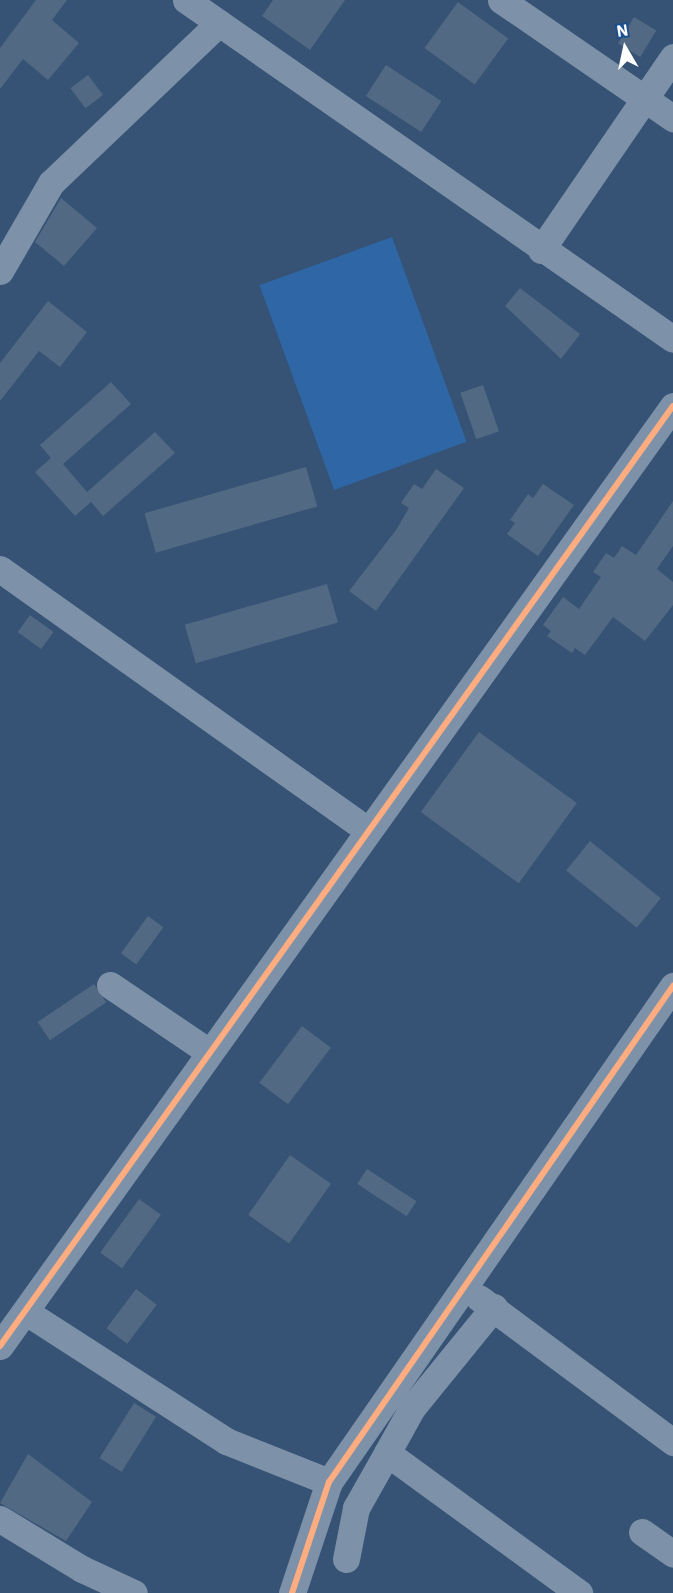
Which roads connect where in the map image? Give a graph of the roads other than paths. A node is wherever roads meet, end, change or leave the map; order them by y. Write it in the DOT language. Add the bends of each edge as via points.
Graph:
graph roads {
  1 [pos="186,0"];
  2 [pos="501,0"];
  3 [pos="219,23"];
  4 [pos="673,57"];
  5 [pos="644,97"];
  6 [pos="673,117"];
  7 [pos="541,250"];
  8 [pos="0,271"];
  9 [pos="673,339"];
  10 [pos="673,406"];
  11 [pos="0,569"];
  12 [pos="366,829"];
  13 [pos="110,985"];
  14 [pos="673,986"];
  15 [pos="663,1021"];
  16 [pos="209,1052"];
  17 [pos="465,1289"];
  18 [pos="494,1307"];
  19 [pos="26,1312"];
  20 [pos="0,1346"];
  21 [pos="673,1442"];
  22 [pos="387,1453"];
  23 [pos="329,1482"];
  24 [pos="0,1519"];
  25 [pos="642,1532"];
  26 [pos="673,1554"];
  27 [pos="346,1559"];
  28 [pos="134,1593"];
  29 [pos="292,1593"];
  30 [pos="579,1593"];
  1 -- 3 [label="street"];
  2 -- 5 [label="street"];
  3 -- 7 [label="street"];
  3 -- 8 [label="street" via="51,183"];
  4 -- 5 [label="street"];
  5 -- 6 [label="street"];
  5 -- 7 [label="street"];
  7 -- 9 [label="street"];
  10 -- 12 [label="street"];
  11 -- 12 [label="street"];
  12 -- 16 [label="street"];
  13 -- 16 [label="street"];
  14 -- 15 [label="street"];
  15 -- 17 [label="street"];
  16 -- 19 [label="street"];
  17 -- 18 [label="street"];
  17 -- 23 [label="street" via="409,1360"];
  18 -- 21 [label="street"];
  18 -- 22 [label="street" via="412,1408"];
  19 -- 20 [label="street"];
  19 -- 23 [label="street" via="226,1441"];
  22 -- 27 [label="street" via="356,1508"];
  22 -- 30 [label="street"];
  23 -- 29 [label="street"];
  24 -- 28 [label="street" via="81,1569"];
  25 -- 26 [label="street"];
}
